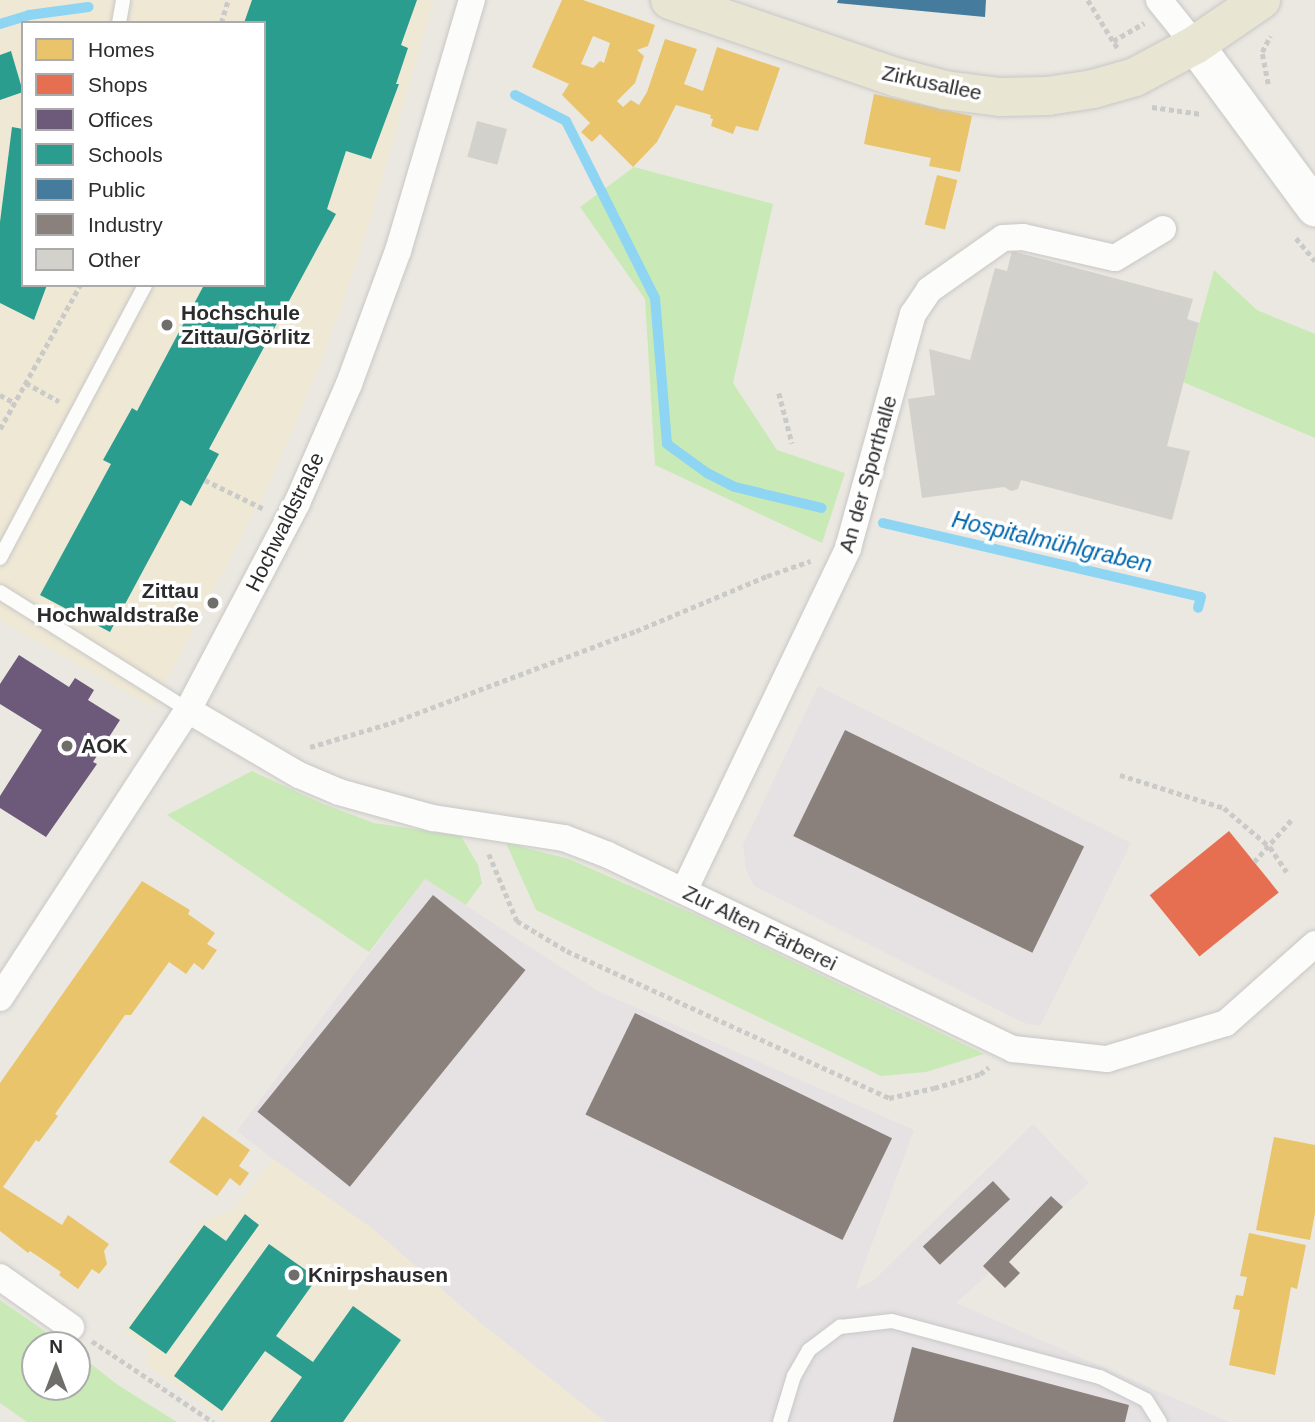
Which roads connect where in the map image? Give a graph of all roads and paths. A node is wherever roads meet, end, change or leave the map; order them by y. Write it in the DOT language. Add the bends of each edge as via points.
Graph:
graph roads {
  1 [pos="122,0"];
  2 [pos="228,0"];
  3 [pos="472,0"];
  4 [pos="670,0"];
  5 [pos="1088,0"];
  6 [pos="1159,0"];
  7 [pos="1267,15"];
  8 [pos="119,21"];
  9 [pos="222,21"];
  10 [pos="1113,41"];
  11 [pos="1195,45"];
  12 [pos="1267,80"];
  13 [pos="1147,107"];
  14 [pos="1203,114"];
  15 [pos="1315,208"];
  16 [pos="1163,229"];
  17 [pos="79,287"];
  18 [pos="144,287"];
  19 [pos="26,383"];
  20 [pos="779,393"];
  21 [pos="0,395"];
  22 [pos="15,403"];
  23 [pos="78,411"];
  24 [pos="0,429"];
  25 [pos="792,443"];
  26 [pos="205,480"];
  27 [pos="288,521"];
  28 [pos="848,548"];
  29 [pos="0,558"];
  30 [pos="0,592"];
  31 [pos="188,710"];
  32 [pos="284,766"];
  33 [pos="1120,775"];
  34 [pos="1292,819"];
  35 [pos="477,824"];
  36 [pos="1270,847"];
  37 [pos="1254,862"];
  38 [pos="1287,872"];
  39 [pos="684,891"];
  40 [pos="1315,944"];
  41 [pos="0,998"];
  42 [pos="1013,1049"];
  43 [pos="0,1278"];
  44 [pos="71,1327"];
  45 [pos="213,1422"];
  46 [pos="780,1422"];
  47 [pos="1160,1422"];
  1 -- 8 [label="lane"];
  2 -- 9 [label="path"];
  3 -- 27 [label="street, Hochwaldstraße" via="398,251 349,384"];
  4 -- 11 [label="main road, Zirkusallee" via="895,77 945,90 1000,96 1048,96 1093,89 1135,77"];
  5 -- 10 [label="path"];
  6 -- 11 [label="street"];
  7 -- 11 [label="main road, Zirkusallee"];
  7 -- 12 [label="path" via="1262,52"];
  11 -- 15 [label="main road"];
  13 -- 14 [label="path"];
  16 -- 28 [label="street, An der Sporthalle" via="1115,258 1023,237 1003,238 929,290 914,314"];
  17 -- 19 [label="path"];
  18 -- 23 [label="lane"];
  19 -- 22 [label="path"];
  19 -- 23 [label="path"];
  20 -- 25 [label="path"];
  21 -- 22 [label="path"];
  22 -- 24 [label="path"];
  23 -- 29 [label="lane"];
  26 -- 27 [label="path"];
  27 -- 31 [label="street, Hochwaldstraße"];
  28 -- 32 [label="path" via="391,723 292,752"];
  28 -- 39 [label="street, An der Sporthalle"];
  30 -- 31 [label="lane"];
  31 -- 32 [label="street, Zur Alten Färberei"];
  31 -- 41 [label="street, Hochwaldstraße"];
  32 -- 35 [label="street, Zur Alten Färberei" via="339,792 386,807"];
  33 -- 36 [label="path" via="1224,808"];
  34 -- 36 [label="path"];
  35 -- 39 [label="street, Zur Alten Färberei" via="564,838"];
  35 -- 42 [label="path" via="517,921 567,951 889,1098 981,1074"];
  36 -- 37 [label="path"];
  36 -- 38 [label="path"];
  39 -- 42 [label="street, Zur Alten Färberei"];
  40 -- 42 [label="street, Zur Alten Färberei" via="1226,1023 1107,1059"];
  43 -- 44 [label="street"];
  44 -- 45 [label="path"];
  46 -- 47 [label="lane" via="794,1376 809,1350 840,1327 892,1321 1100,1377 1146,1400"];
}
